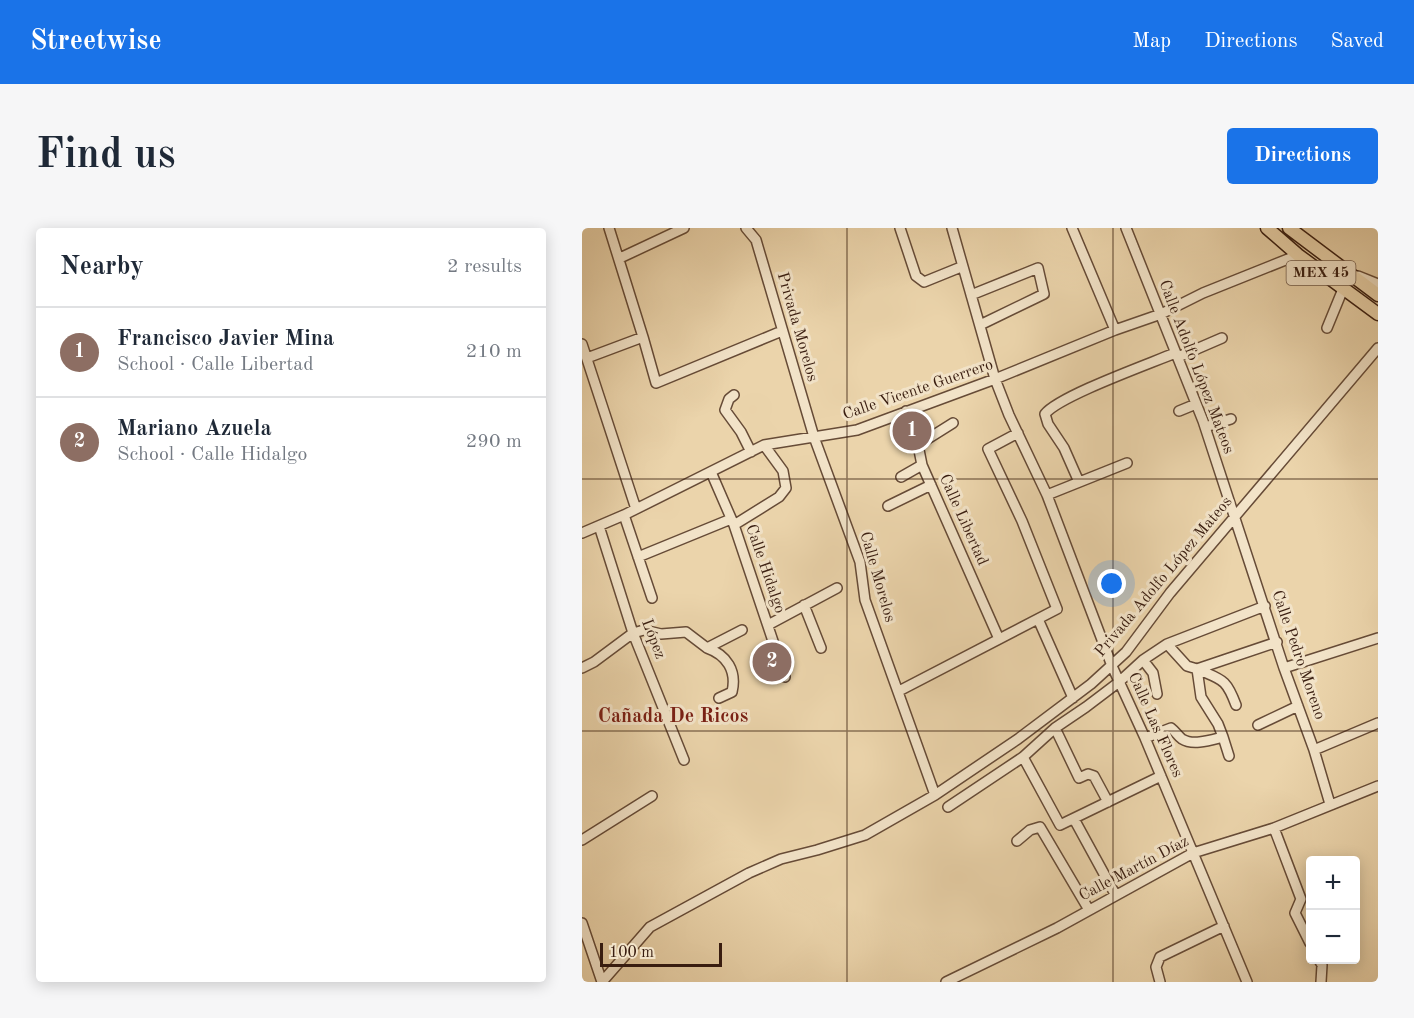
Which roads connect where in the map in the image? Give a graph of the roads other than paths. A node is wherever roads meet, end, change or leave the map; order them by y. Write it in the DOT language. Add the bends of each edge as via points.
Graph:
graph roads {
  1 [pos="609,228"];
  2 [pos="684,228"];
  3 [pos="746,228"];
  4 [pos="900,228"];
  5 [pos="952,228"];
  6 [pos="1126,228"];
  7 [pos="1268,228"];
  8 [pos="1072,229"];
  9 [pos="1294,230"];
  10 [pos="1298,255"];
  11 [pos="620,258"];
  12 [pos="961,267"];
  13 [pos="1341,269"];
  14 [pos="1378,284"];
  15 [pos="1343,289"];
  16 [pos="970,295"];
  17 [pos="1378,295"];
  18 [pos="1161,314"];
  19 [pos="1378,314"];
  20 [pos="980,325"];
  21 [pos="1327,328"];
  22 [pos="1115,330"];
  23 [pos="782,331"];
  24 [pos="643,337"];
  25 [pos="1222,338"];
  26 [pos="582,344"];
  27 [pos="1378,348"];
  28 [pos="1176,355"];
  29 [pos="586,358"];
  30 [pos="995,379"];
  31 [pos="734,395"];
  32 [pos="1196,404"];
  33 [pos="906,411"];
  34 [pos="1179,411"];
  35 [pos="1231,419"];
  36 [pos="953,423"];
  37 [pos="1205,427"];
  38 [pos="1018,433"];
  39 [pos="814,437"];
  40 [pos="764,445"];
  41 [pos="918,445"];
  42 [pos="751,452"];
  43 [pos="1127,463"];
  44 [pos="922,465"];
  45 [pos="711,472"];
  46 [pos="901,477"];
  47 [pos="1079,482"];
  48 [pos="931,485"];
  49 [pos="1047,495"];
  50 [pos="888,506"];
  51 [pos="636,508"];
  52 [pos="624,515"];
  53 [pos="1235,517"];
  54 [pos="732,522"];
  55 [pos="598,526"];
  56 [pos="582,533"];
  57 [pos="638,557"];
  58 [pos="837,588"];
  59 [pos="652,598"];
  60 [pos="804,605"];
  61 [pos="1265,606"];
  62 [pos="1038,619"];
  63 [pos="768,625"];
  64 [pos="742,630"];
  65 [pos="633,633"];
  66 [pos="1378,638"];
  67 [pos="999,639"];
  68 [pos="1276,642"];
  69 [pos="1167,644"];
  70 [pos="707,648"];
  71 [pos="821,648"];
  72 [pos="1143,660"];
  73 [pos="1113,667"];
  74 [pos="582,668"];
  75 [pos="1284,668"];
  76 [pos="1197,669"];
  77 [pos="785,677"];
  78 [pos="1119,681"];
  79 [pos="899,691"];
  80 [pos="1158,694"];
  81 [pos="719,698"];
  82 [pos="1073,698"];
  83 [pos="1236,705"];
  84 [pos="1298,706"];
  85 [pos="1378,723"];
  86 [pos="1258,725"];
  87 [pos="1055,728"];
  88 [pos="1223,737"];
  89 [pos="1146,738"];
  90 [pos="1314,750"];
  91 [pos="1229,756"];
  92 [pos="1023,757"];
  93 [pos="684,760"];
  94 [pos="1161,776"];
  95 [pos="1378,786"];
  96 [pos="934,795"];
  97 [pos="652,796"];
  98 [pos="1108,802"];
  99 [pos="1330,804"];
  100 [pos="948,807"];
  101 [pos="1074,819"];
  102 [pos="1274,828"];
  103 [pos="582,840"];
  104 [pos="1017,841"];
  105 [pos="1193,853"];
  106 [pos="1115,894"];
  107 [pos="1089,909"];
  108 [pos="582,923"];
  109 [pos="1224,926"];
  110 [pos="1306,934"];
  111 [pos="1321,964"];
  112 [pos="602,982"];
  113 [pos="946,982"];
  114 [pos="1160,982"];
  115 [pos="1247,982"];
  116 [pos="1321,982"];
  1 -- 11 [label="street"];
  2 -- 11 [label="street"];
  3 -- 23 [label="street, Privada Morelos" via="756,240"];
  4 -- 12 [label="street" via="919,280 924,282"];
  5 -- 12 [label="street, Calle Las Flores"];
  6 -- 18 [label="street, Calle Adolfo López Mateos"];
  7 -- 10 [label="main road, MEX 45"];
  8 -- 22 [label="street"];
  9 -- 13 [label="main road, MEX 45"];
  10 -- 15 [label="main road, MEX 45"];
  10 -- 18 [label="street, Calle Vicente Guerrero"];
  11 -- 24 [label="street"];
  12 -- 16 [label="street, Calle Las Flores"];
  13 -- 14 [label="street"];
  13 -- 17 [label="main road, MEX 45"];
  15 -- 19 [label="main road, MEX 45"];
  15 -- 21 [label="street"];
  16 -- 20 [label="street, Calle Las Flores"];
  16 -- 20 [label="street" via="1038,268 1044,294"];
  18 -- 22 [label="street, Calle Vicente Guerrero"];
  18 -- 28 [label="street, Calle Adolfo López Mateos"];
  20 -- 30 [label="street, Calle Las Flores"];
  22 -- 30 [label="street, Calle Vicente Guerrero"];
  23 -- 24 [label="street" via="656,383"];
  23 -- 39 [label="street, Privada Morelos"];
  24 -- 29 [label="street"];
  25 -- 28 [label="street"];
  26 -- 29 [label="street"];
  27 -- 53 [label="street, Privada Adolfo López Mateos"];
  28 -- 32 [label="street, Calle Adolfo López Mateos"];
  28 -- 47 [label="street" via="1074,396 1045,414"];
  29 -- 51 [label="street"];
  30 -- 33 [label="street, Calle Vicente Guerrero"];
  30 -- 38 [label="street, Calle Las Flores"];
  31 -- 42 [label="street" via="725,410"];
  32 -- 34 [label="street"];
  32 -- 37 [label="street, Calle Adolfo López Mateos"];
  33 -- 39 [label="street, Calle Vicente Guerrero" via="857,430"];
  33 -- 41 [label="street, Calle Libertad"];
  35 -- 37 [label="street"];
  36 -- 41 [label="street"];
  37 -- 53 [label="street, Calle Adolfo López Mateos"];
  38 -- 49 [label="street, Calle Las Flores"];
  38 -- 62 [label="street" via="988,450 1023,521 1057,609"];
  39 -- 40 [label="street, Calle Vicente Guerrero"];
  39 -- 79 [label="street, Calle Morelos" via="860,562 865,600"];
  40 -- 42 [label="street, Calle Vicente Guerrero"];
  40 -- 54 [label="street" via="783,471 786,488 779,497"];
  41 -- 44 [label="street, Calle Libertad"];
  42 -- 45 [label="street, Calle Vicente Guerrero"];
  43 -- 47 [label="street"];
  44 -- 46 [label="street"];
  44 -- 48 [label="street, Calle Libertad"];
  45 -- 51 [label="street, Calle Vicente Guerrero"];
  45 -- 54 [label="street, Calle Hidalgo"];
  47 -- 49 [label="street"];
  48 -- 50 [label="street"];
  48 -- 67 [label="street, Calle Libertad"];
  49 -- 73 [label="street, Calle Las Flores"];
  51 -- 52 [label="street, Calle Vicente Guerrero"];
  52 -- 55 [label="street, Calle Vicente Guerrero"];
  52 -- 57 [label="street"];
  53 -- 61 [label="street, Calle Pedro Moreno"];
  53 -- 73 [label="street, Privada Adolfo López Mateos"];
  54 -- 57 [label="street"];
  54 -- 63 [label="street, Calle Hidalgo"];
  55 -- 56 [label="street, Calle Vicente Guerrero"];
  55 -- 65 [label="street, López"];
  57 -- 59 [label="street"];
  58 -- 60 [label="street"];
  60 -- 63 [label="street"];
  60 -- 71 [label="street"];
  61 -- 68 [label="street, Calle Pedro Moreno"];
  61 -- 69 [label="street"];
  62 -- 67 [label="street"];
  62 -- 82 [label="street"];
  63 -- 77 [label="street, Calle Hidalgo"];
  64 -- 70 [label="street"];
  65 -- 70 [label="street" via="686,633"];
  65 -- 74 [label="street"];
  65 -- 93 [label="street, López"];
  66 -- 75 [label="street"];
  67 -- 79 [label="street"];
  68 -- 75 [label="street, Calle Pedro Moreno"];
  68 -- 76 [label="street"];
  69 -- 72 [label="street"];
  69 -- 76 [label="street" via="1186,666"];
  70 -- 81 [label="street" via="719,652 728,662 735,680 732,692"];
  72 -- 78 [label="street"];
  72 -- 80 [label="street" via="1153,673"];
  73 -- 78 [label="street, Calle Las Flores"];
  73 -- 82 [label="street, Privada Adolfo López Mateos"];
  75 -- 84 [label="street, Calle Pedro Moreno"];
  76 -- 83 [label="street" via="1225,681"];
  76 -- 88 [label="street" via="1202,697"];
  78 -- 87 [label="street"];
  78 -- 89 [label="street, Calle Las Flores"];
  79 -- 96 [label="street, Calle Morelos"];
  82 -- 96 [label="street, Privada Adolfo López Mateos"];
  84 -- 86 [label="street"];
  84 -- 90 [label="street, Calle Pedro Moreno"];
  85 -- 90 [label="street"];
  87 -- 92 [label="street"];
  87 -- 98 [label="street" via="1079,778 1094,776"];
  88 -- 89 [label="street" via="1192,741 1182,739 1171,728"];
  88 -- 91 [label="street"];
  89 -- 94 [label="street, Calle Las Flores"];
  90 -- 99 [label="street, Calle Pedro Moreno"];
  92 -- 100 [label="street"];
  92 -- 101 [label="street" via="1060,825"];
  94 -- 98 [label="street"];
  94 -- 105 [label="street, Calle Las Flores"];
  95 -- 99 [label="street, Calle Martín Díaz"];
  96 -- 112 [label="street, Privada Adolfo López Mateos" via="865,835 781,859 749,873 650,927"];
  97 -- 103 [label="street"];
  98 -- 101 [label="street"];
  99 -- 102 [label="street, Calle Martín Díaz"];
  101 -- 106 [label="street"];
  102 -- 105 [label="street, Calle Martín Díaz"];
  102 -- 110 [label="street" via="1301,899 1295,913"];
  104 -- 107 [label="street" via="1040,827"];
  105 -- 106 [label="street, Calle Martín Díaz"];
  105 -- 109 [label="street, Calle Las Flores"];
  106 -- 107 [label="street, Calle Martín Díaz"];
  107 -- 113 [label="street, Calle Martín Díaz"];
  108 -- 112 [label="street"];
  109 -- 114 [label="street" via="1160,957 1156,967"];
  109 -- 115 [label="street, Calle Las Flores"];
  111 -- 116 [label="street"];
}
